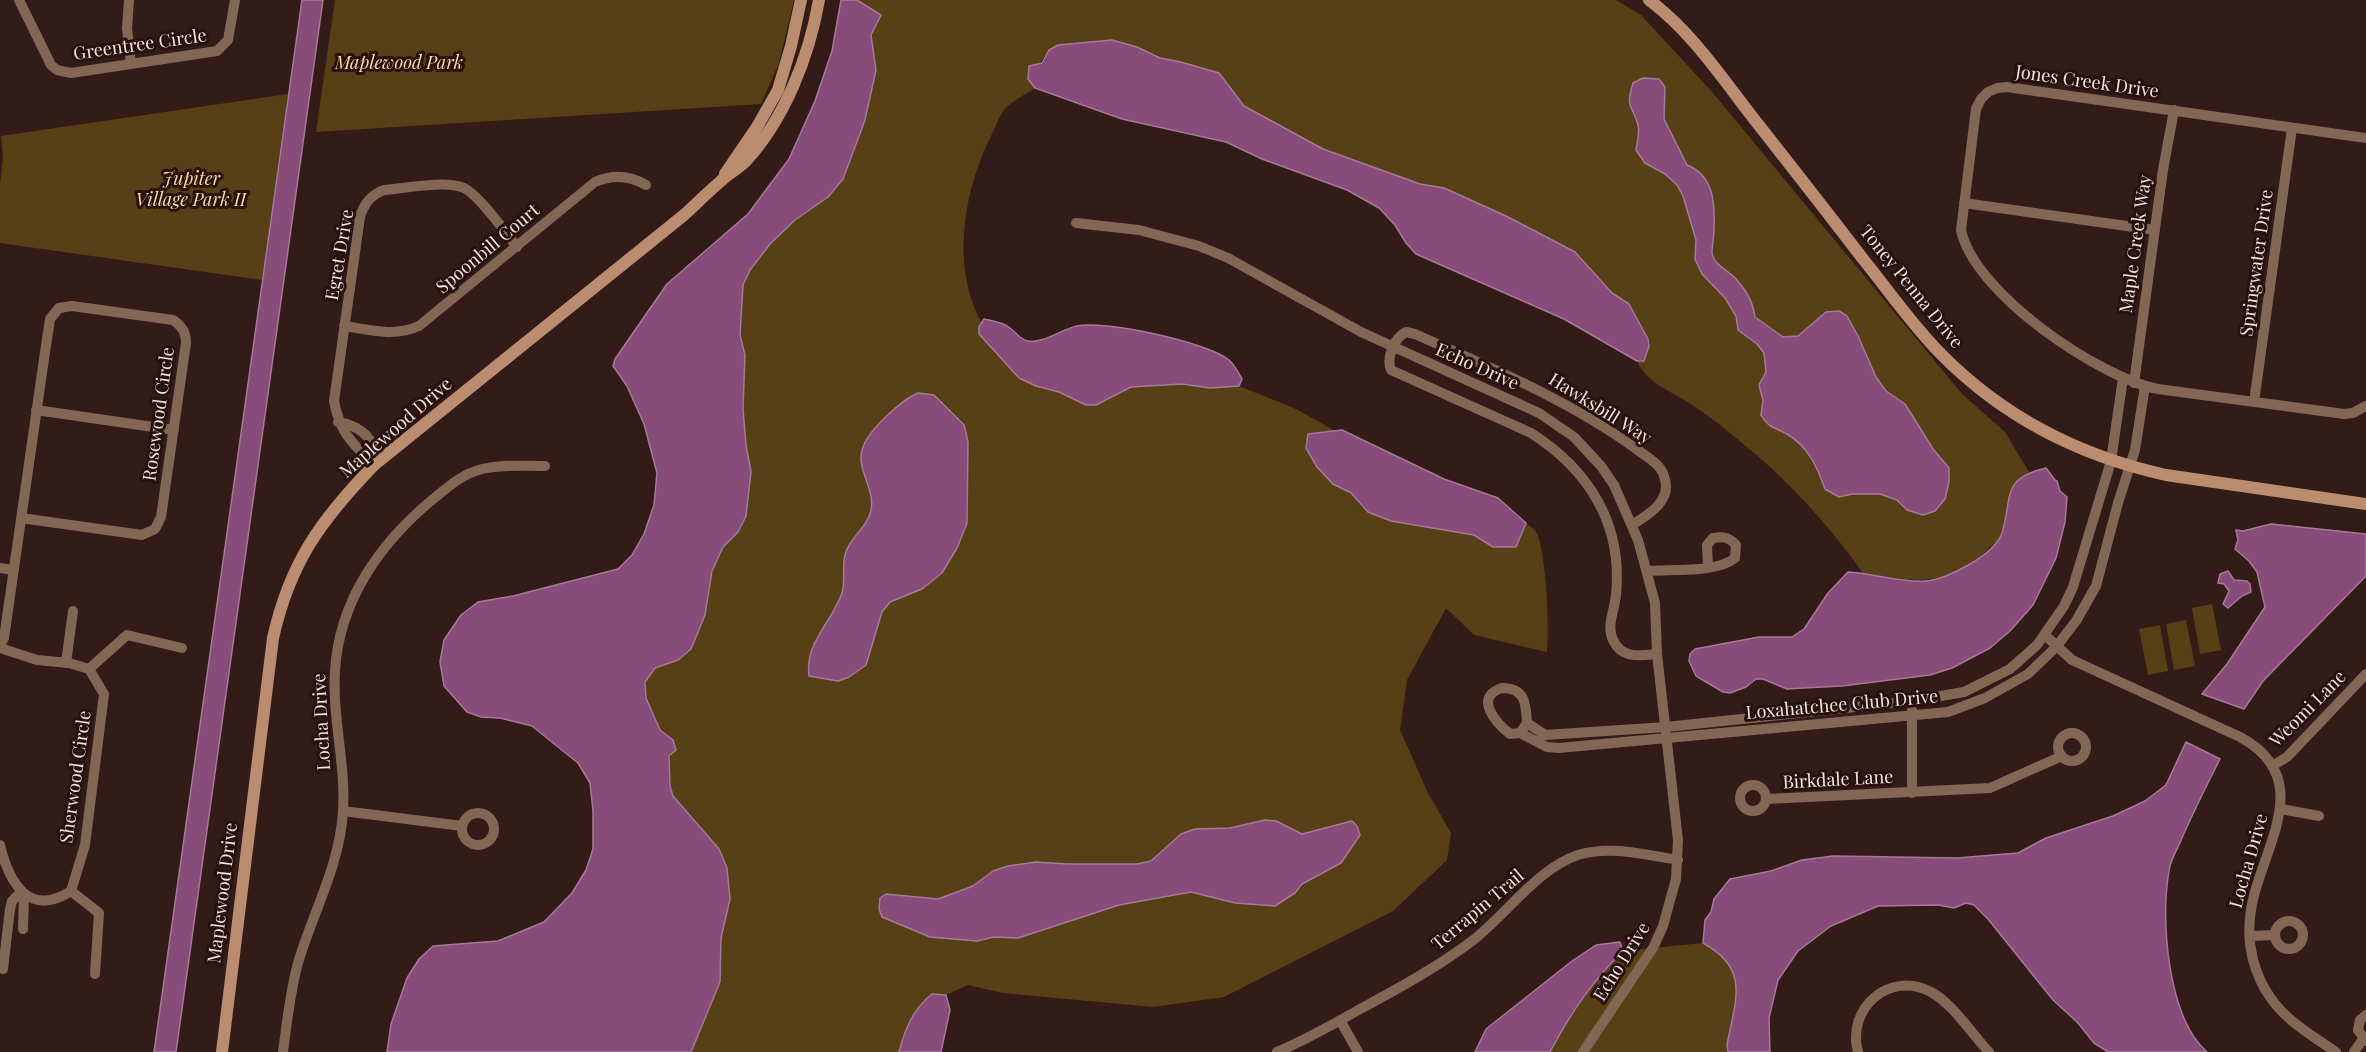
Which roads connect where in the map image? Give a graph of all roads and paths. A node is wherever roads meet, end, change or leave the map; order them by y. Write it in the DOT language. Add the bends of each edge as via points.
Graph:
graph roads {
  1 [pos="19,0"];
  2 [pos="129,0"];
  3 [pos="235,0"];
  4 [pos="801,0"];
  5 [pos="819,0"];
  6 [pos="1649,0"];
  7 [pos="131,64"];
  8 [pos="2174,110"];
  9 [pos="2292,128"];
  10 [pos="2366,138"];
  11 [pos="722,180"];
  12 [pos="646,186"];
  13 [pos="1964,203"];
  14 [pos="1076,223"];
  15 [pos="2155,230"];
  16 [pos="517,247"];
  17 [pos="344,326"];
  18 [pos="1393,347"];
  19 [pos="2123,378"];
  20 [pos="2139,385"];
  21 [pos="2254,402"];
  22 [pos="2366,406"];
  23 [pos="36,410"];
  24 [pos="174,430"];
  25 [pos="2111,461"];
  26 [pos="378,462"];
  27 [pos="545,466"];
  28 [pos="2129,466"];
  29 [pos="2366,504"];
  30 [pos="21,518"];
  31 [pos="1632,525"];
  32 [pos="1708,567"];
  33 [pos="0,568"];
  34 [pos="13,570"];
  35 [pos="1648,571"];
  36 [pos="73,611"];
  37 [pos="2045,635"];
  38 [pos="0,647"];
  39 [pos="2056,647"];
  40 [pos="182,648"];
  41 [pos="1657,654"];
  42 [pos="66,663"];
  43 [pos="89,669"];
  44 [pos="2366,674"];
  45 [pos="1912,701"];
  46 [pos="1912,716"];
  47 [pos="1527,723"];
  48 [pos="1666,727"];
  49 [pos="1520,733"];
  50 [pos="1668,740"];
  51 [pos="2062,756"];
  52 [pos="2272,766"];
  53 [pos="1912,793"];
  54 [pos="1767,799"];
  55 [pos="2281,810"];
  56 [pos="343,811"];
  57 [pos="2319,816"];
  58 [pos="462,826"];
  59 [pos="0,845"];
  60 [pos="1678,860"];
  61 [pos="71,891"];
  62 [pos="22,893"];
  63 [pos="23,929"];
  64 [pos="2275,934"];
  65 [pos="2250,936"];
  66 [pos="3,969"];
  67 [pos="95,974"];
  68 [pos="2366,1015"];
  69 [pos="1340,1020"];
  70 [pos="2364,1040"];
  71 [pos="222,1052"];
  72 [pos="283,1052"];
  73 [pos="1277,1052"];
  74 [pos="1358,1052"];
  75 [pos="1583,1052"];
  76 [pos="1858,1052"];
  77 [pos="1989,1052"];
  78 [pos="2336,1052"];
  79 [pos="2354,1052"];
  1 -- 7 [label="street, Greentree Circle" via="47,59 57,70 71,72"];
  2 -- 7 [label="street"];
  3 -- 7 [label="street, Greentree Circle" via="228,40 217,51"];
  4 -- 11 [label="street, Maplewood Drive" via="778,90"];
  5 -- 11 [label="street, Maplewood Drive" via="786,101 763,140 744,163"];
  6 -- 25 [label="street, Toney Penna Drive" via="1694,42 1940,353 2013,413 2068,444"];
  8 -- 9 [label="street, Jones Creek Drive"];
  8 -- 13 [label="street, Jones Creek Drive" via="1997,88 1981,99 1976,109"];
  8 -- 15 [label="street, Maple Creek Way"];
  9 -- 10 [label="street, Jones Creek Drive"];
  9 -- 21 [label="street, Springwater Drive"];
  11 -- 26 [label="street, Maplewood Drive"];
  12 -- 16 [label="street, Spoonbill Court" via="626,177 595,182"];
  13 -- 15 [label="street"];
  13 -- 19 [label="street, Jones Creek Drive" via="1964,243 1995,286 2049,333"];
  14 -- 18 [label="street, Echo Drive" via="1139,230 1199,246 1256,272 1324,313"];
  15 -- 20 [label="street, Maple Creek Way"];
  16 -- 17 [label="street, Spoonbill Court" via="413,329 392,333"];
  16 -- 17 [label="street, Egret Drive" via="463,187 377,192 366,202 360,217"];
  17 -- 26 [label="street, Egret Drive" via="334,400 338,422 360,430 370,440"];
  18 -- 31 [label="street, Echo Drive" via="1520,404 1561,428 1600,465"];
  18 -- 31 [label="street, Hawksbill Way" via="1406,332 1415,334 1522,382 1587,416 1660,467 1665,492 1660,505"];
  18 -- 41 [label="street" via="1391,370 1531,433 1552,446 1583,477 1605,515 1615,551 1616,595 1611,636 1618,648 1630,656"];
  19 -- 20 [label="street, Jones Creek Drive"];
  19 -- 25 [label="street"];
  20 -- 21 [label="street, Jones Creek Drive"];
  20 -- 28 [label="street, Maple Creek Way" via="2135,450"];
  21 -- 22 [label="street, Jones Creek Drive" via="2344,414"];
  23 -- 24 [label="street"];
  23 -- 24 [label="street, Rosewood Circle" via="50,319 59,308 72,306 173,320 183,329 186,343"];
  23 -- 30 [label="street, Rosewood Circle"];
  24 -- 30 [label="street, Rosewood Circle" via="161,517 149,533"];
  25 -- 28 [label="street, Toney Penna Drive"];
  25 -- 37 [label="street, Loxahatchee Club Drive" via="2073,587"];
  26 -- 71 [label="street, Maplewood Drive" via="330,513 305,549 279,610"];
  27 -- 56 [label="street, Locha Drive" via="495,466 454,482 390,540 360,584 341,633 335,668"];
  28 -- 29 [label="street, Toney Penna Drive" via="2166,475"];
  28 -- 39 [label="street, Loxahatchee Club Drive" via="2096,586"];
  30 -- 34 [label="street, Rosewood Circle"];
  31 -- 35 [label="street, Echo Drive"];
  32 -- 35 [label="street"];
  33 -- 34 [label="street"];
  34 -- 38 [label="street"];
  35 -- 41 [label="street, Echo Drive"];
  36 -- 42 [label="street"];
  37 -- 39 [label="street, Locha Drive"];
  37 -- 45 [label="street, Loxahatchee Club Drive" via="2010,669 1983,684 1964,692"];
  38 -- 42 [label="street" via="37,660"];
  39 -- 46 [label="street, Loxahatchee Club Drive" via="2028,674 1985,698 1948,712"];
  39 -- 52 [label="street, Locha Drive" via="2072,660 2249,741"];
  40 -- 43 [label="street" via="127,635"];
  41 -- 48 [label="street, Echo Drive"];
  42 -- 43 [label="street"];
  43 -- 61 [label="street, Sherwood Circle" via="104,694 85,845"];
  44 -- 52 [label="street, Weomi Lane" via="2287,757"];
  45 -- 46 [label="street, Birkdale Lane"];
  45 -- 48 [label="street, Loxahatchee Club Drive"];
  46 -- 50 [label="street, Loxahatchee Club Drive"];
  46 -- 53 [label="street, Birkdale Lane"];
  47 -- 48 [label="street" via="1545,735"];
  47 -- 49 [label="street"];
  47 -- 49 [label="street" via="1522,695 1512,688 1491,694 1491,715 1510,734"];
  48 -- 50 [label="street, Echo Drive"];
  49 -- 50 [label="street" via="1547,747 1559,748"];
  50 -- 60 [label="street, Echo Drive"];
  51 -- 53 [label="street, Birkdale Lane" via="1990,788"];
  52 -- 55 [label="street, Locha Drive"];
  53 -- 54 [label="street, Birkdale Lane"];
  55 -- 57 [label="street"];
  55 -- 65 [label="street, Locha Drive" via="2252,904"];
  56 -- 58 [label="street"];
  56 -- 72 [label="street, Locha Drive" via="332,870 291,992"];
  59 -- 62 [label="street" via="12,881"];
  60 -- 69 [label="street, Terrapin Trail" via="1612,850 1583,854 1563,862 1447,959"];
  60 -- 75 [label="street, Echo Drive" via="1671,903 1653,948"];
  61 -- 62 [label="street" via="43,901"];
  61 -- 67 [label="street" via="99,913"];
  62 -- 63 [label="street"];
  62 -- 66 [label="street" via="12,901 10,909"];
  64 -- 65 [label="street"];
  65 -- 78 [label="street, Locha Drive" via="2253,962 2269,996 2294,1023"];
  68 -- 70 [label="street" via="2358,1025"];
  69 -- 73 [label="street, Terrapin Trail"];
  69 -- 74 [label="street"];
  70 -- 79 [label="street"];
  76 -- 77 [label="street" via="1855,1041 1863,1007 1890,988 1911,986 1940,998"];
}
